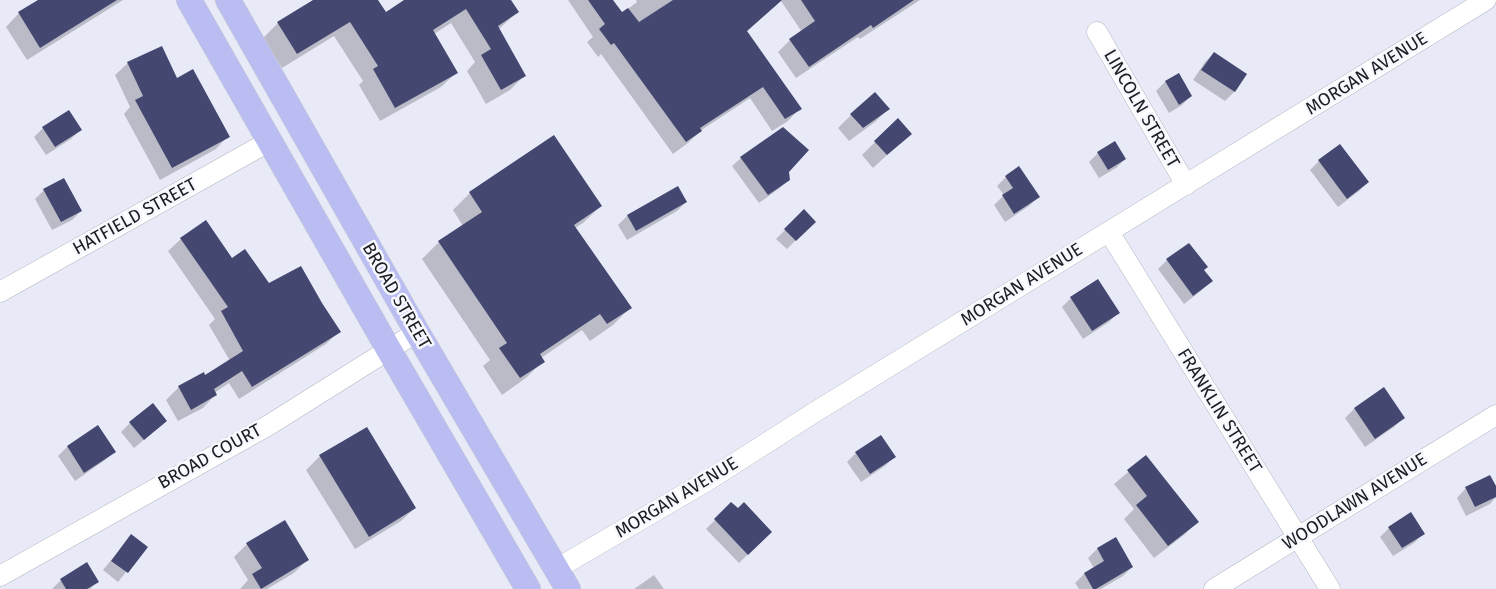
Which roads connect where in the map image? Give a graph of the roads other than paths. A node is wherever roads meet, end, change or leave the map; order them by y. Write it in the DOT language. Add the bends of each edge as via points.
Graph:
graph roads {
  1 [pos="190,0"];
  2 [pos="228,0"];
  3 [pos="1486,0"];
  4 [pos="1097,32"];
  5 [pos="270,141"];
  6 [pos="1186,185"];
  7 [pos="1109,232"];
  8 [pos="0,292"];
  9 [pos="417,332"];
  10 [pos="389,350"];
  11 [pos="1496,415"];
  12 [pos="1297,538"];
  13 [pos="0,576"];
  14 [pos="562,579"];
  15 [pos="528,589"];
  16 [pos="1214,589"];
  17 [pos="1330,589"];
  1 -- 5 [label="main road, BROAD STREET"];
  2 -- 9 [label="main road, BROAD STREET"];
  3 -- 6 [label="street, MORGAN AVENUE"];
  4 -- 6 [label="street, LINCOLN STREET"];
  5 -- 8 [label="street, HATFIELD STREET"];
  5 -- 10 [label="main road, BROAD STREET"];
  6 -- 7 [label="street, MORGAN AVENUE"];
  7 -- 12 [label="street, FRANKLIN STREET"];
  7 -- 14 [label="street, MORGAN AVENUE" via="707,480"];
  9 -- 10 [label="street, BROAD COURT"];
  9 -- 14 [label="main road, BROAD STREET"];
  10 -- 13 [label="street, BROAD COURT" via="269,425"];
  10 -- 15 [label="main road, BROAD STREET"];
  11 -- 12 [label="street, WOODLAWN AVENUE"];
  12 -- 16 [label="street, WOODLAWN AVENUE"];
  12 -- 17 [label="street, FRANKLIN STREET"];
}
